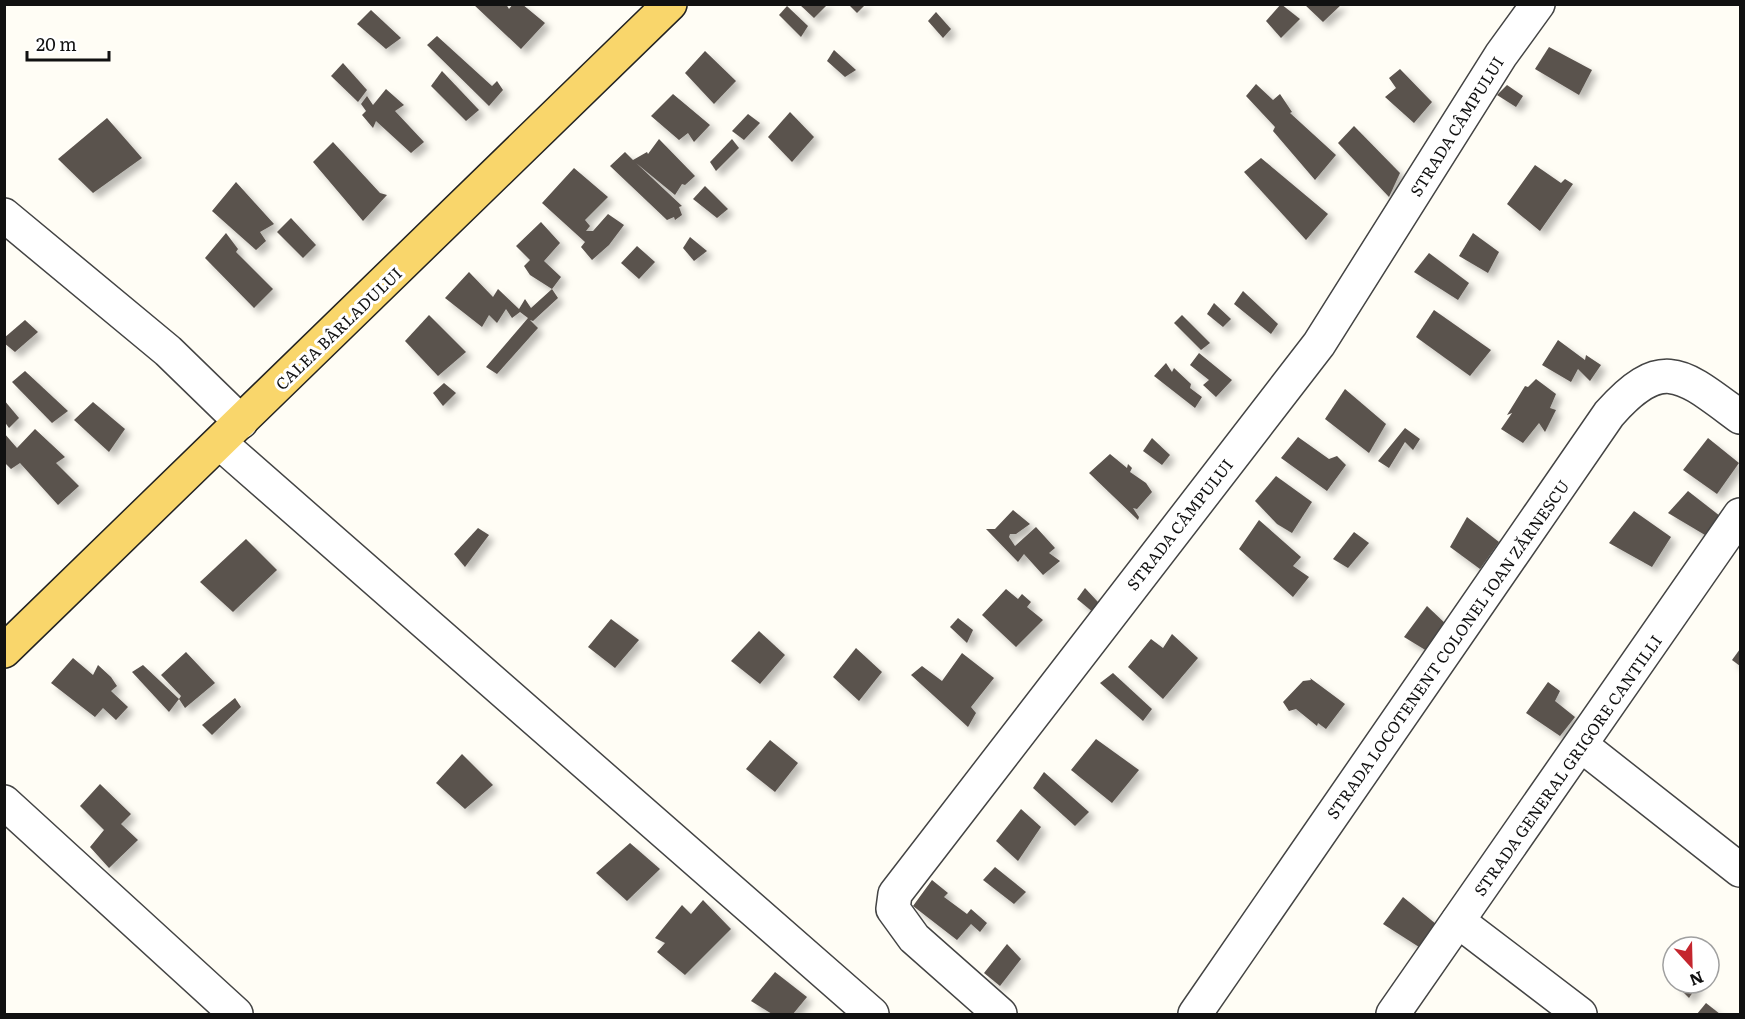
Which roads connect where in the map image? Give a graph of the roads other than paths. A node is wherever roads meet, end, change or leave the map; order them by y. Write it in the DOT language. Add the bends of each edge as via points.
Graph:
graph roads {
  1 [pos="670,4"];
  2 [pos="1538,4"];
  3 [pos="4,215"];
  4 [pos="1740,417"];
  5 [pos="231,432"];
  6 [pos="1740,515"];
  7 [pos="1731,548"];
  8 [pos="4,651"];
  9 [pos="1581,745"];
  10 [pos="4,802"];
  11 [pos="1740,870"];
  12 [pos="1458,921"];
  13 [pos="236,1014"];
  14 [pos="872,1014"];
  15 [pos="1000,1014"];
  16 [pos="1195,1014"];
  17 [pos="1393,1014"];
  18 [pos="1580,1014"];
  1 -- 5 [label="main road, CALEA BÂRLADULUI"];
  2 -- 15 [label="street, STRADA CÂMPULUI" via="1501,55 1319,344 895,894 893,909 914,938"];
  3 -- 5 [label="street" via="168,351"];
  4 -- 16 [label="street, STRADA LOCOTENENT COLONEL IOAN ZĂRNESCU" via="1696,384 1666,375 1648,379 1630,390 1608,414"];
  5 -- 8 [label="main road, CALEA BÂRLADULUI"];
  5 -- 14 [label="street"];
  6 -- 7 [label="street, STRADA GENERAL GRIGORE CANTILLI"];
  7 -- 9 [label="street, STRADA GENERAL GRIGORE CANTILLI"];
  9 -- 11 [label="street"];
  9 -- 12 [label="street, STRADA GENERAL GRIGORE CANTILLI"];
  10 -- 13 [label="street"];
  12 -- 17 [label="street, STRADA GENERAL GRIGORE CANTILLI"];
  12 -- 18 [label="street"];
}
